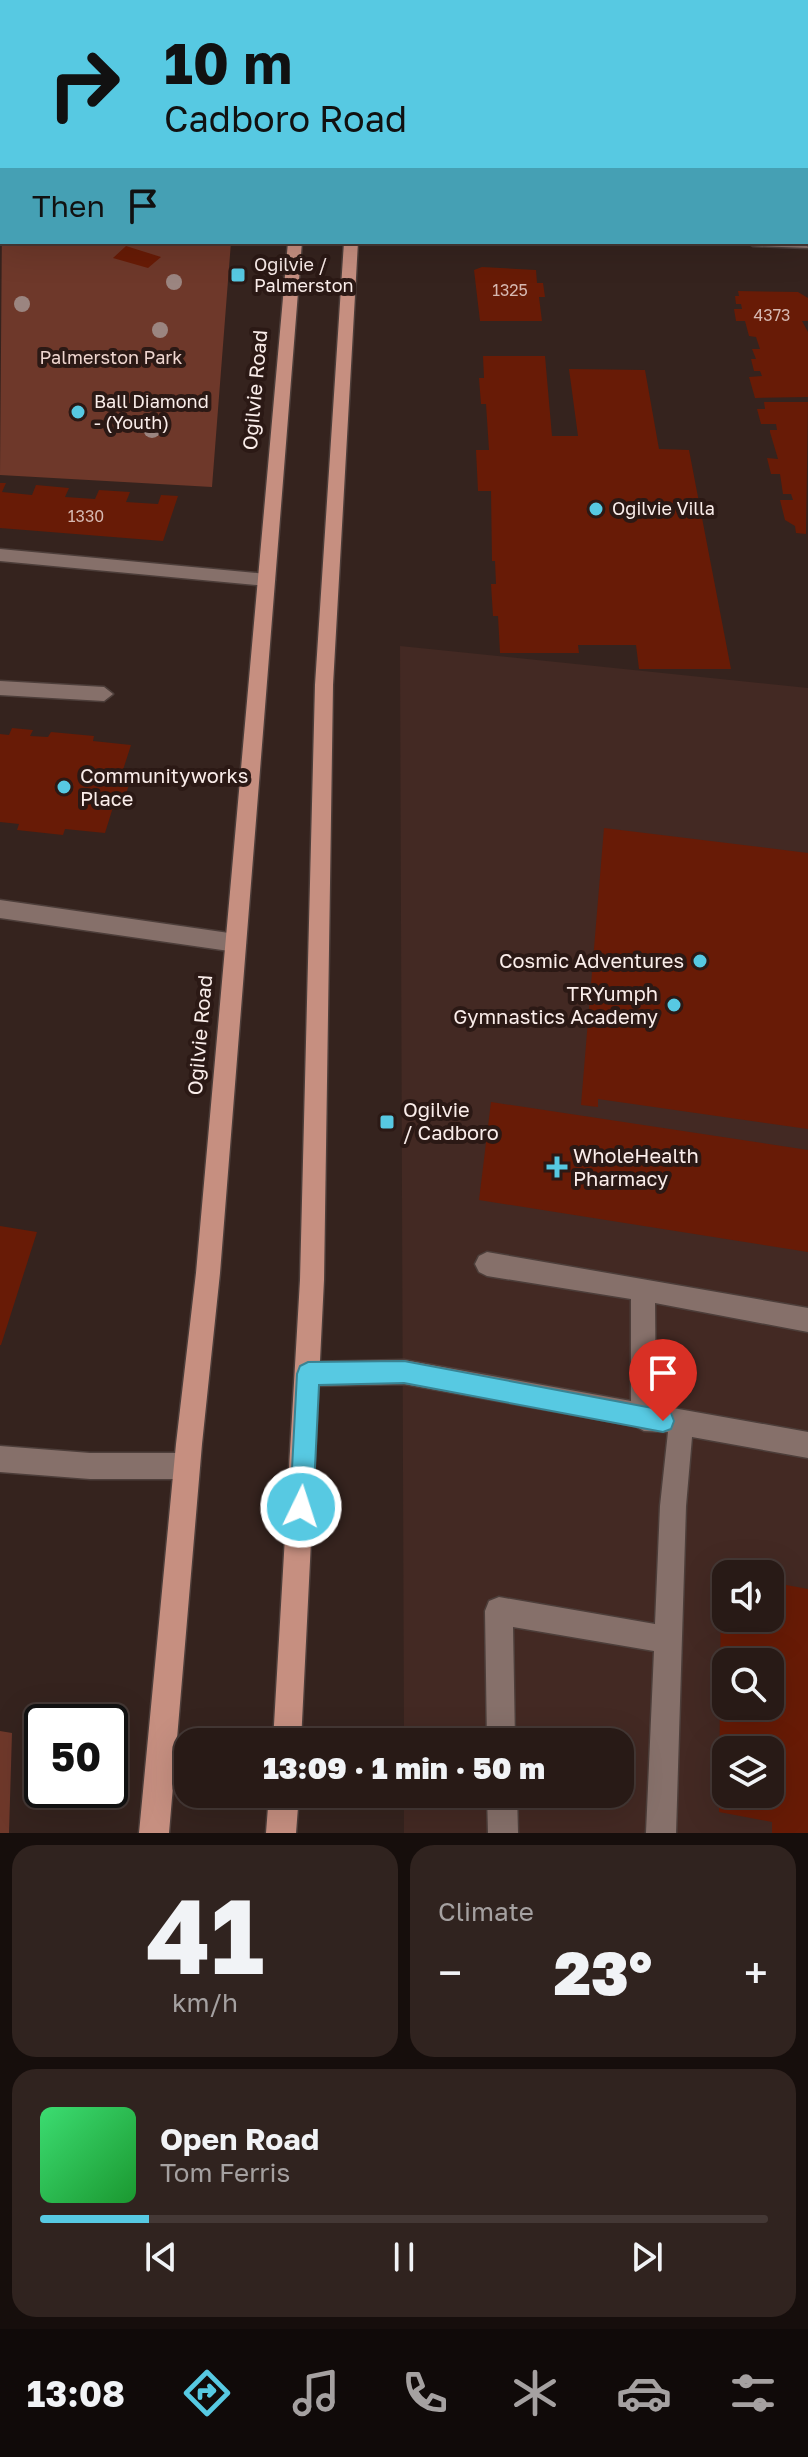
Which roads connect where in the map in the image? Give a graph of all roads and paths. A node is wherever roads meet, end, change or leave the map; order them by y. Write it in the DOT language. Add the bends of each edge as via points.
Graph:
graph roads {
  1 [pos="295,244"];
  2 [pos="351,244"];
  3 [pos="0,555"];
  4 [pos="267,580"];
  5 [pos="0,688"];
  6 [pos="104,694"];
  7 [pos="0,909"];
  8 [pos="236,943"];
  9 [pos="487,1264"];
  10 [pos="643,1289"];
  11 [pos="808,1320"];
  12 [pos="308,1374"];
  13 [pos="644,1418"];
  14 [pos="681,1424"];
  15 [pos="808,1445"];
  16 [pos="0,1459"];
  17 [pos="187,1466"];
  18 [pos="668,1640"];
  19 [pos="288,1728"];
  20 [pos="501,1728"];
  21 [pos="283,1808"];
  22 [pos="502,1808"];
  23 [pos="154,1833"];
  24 [pos="281,1833"];
  25 [pos="503,1833"];
  26 [pos="661,1833"];
  1 -- 4 [label="main road, Ogilvie Road"];
  2 -- 12 [label="main road" via="324,685"];
  3 -- 4 [label="street"];
  4 -- 8 [label="main road, Ogilvie Road"];
  5 -- 6 [label="street"];
  7 -- 8 [label="street"];
  8 -- 17 [label="main road, Ogilvie Road"];
  9 -- 10 [label="street"];
  10 -- 11 [label="street"];
  10 -- 13 [label="street"];
  12 -- 13 [label="street" via="404,1372"];
  12 -- 19 [label="main road"];
  13 -- 14 [label="street"];
  14 -- 15 [label="street"];
  14 -- 18 [label="street"];
  16 -- 17 [label="street"];
  17 -- 23 [label="main road, Ogilvie Road"];
  18 -- 20 [label="street" via="499,1611"];
  18 -- 26 [label="street"];
  21 -- 24 [label="main road"];
  22 -- 25 [label="street"];
}
